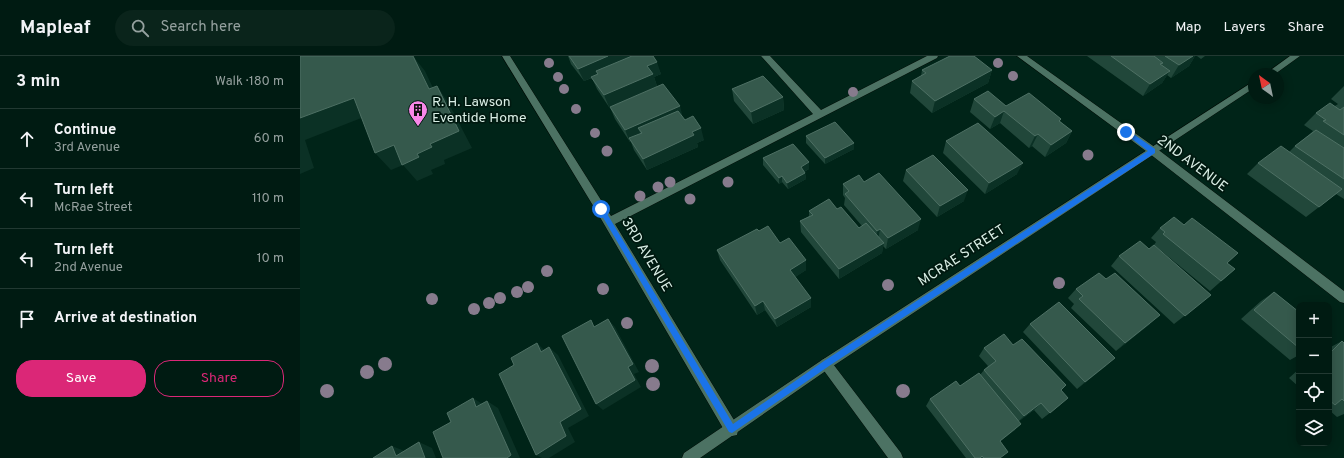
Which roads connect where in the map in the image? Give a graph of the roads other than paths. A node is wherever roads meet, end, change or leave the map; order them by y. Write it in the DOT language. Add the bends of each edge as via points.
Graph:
graph roads {
  1 [pos="506,56"];
  2 [pos="765,56"];
  3 [pos="934,56"];
  4 [pos="1021,56"];
  5 [pos="1296,56"];
  6 [pos="1278,68"];
  7 [pos="1248,88"];
  8 [pos="820,115"];
  9 [pos="1153,151"];
  10 [pos="609,222"];
  11 [pos="1344,298"];
  12 [pos="826,364"];
  13 [pos="732,430"];
  14 [pos="689,458"];
  15 [pos="896,458"];
  1 -- 10 [label="street, 3RD AVENUE"];
  2 -- 8 [label="street"];
  3 -- 8 [label="street"];
  4 -- 9 [label="street, 2ND AVENUE"];
  5 -- 6 [label="street"];
  7 -- 9 [label="street, MCRAE STREET"];
  8 -- 10 [label="street"];
  9 -- 11 [label="street, 2ND AVENUE"];
  9 -- 12 [label="street, MCRAE STREET"];
  10 -- 13 [label="street, 3RD AVENUE"];
  12 -- 13 [label="street, MCRAE STREET"];
  12 -- 15 [label="street"];
  13 -- 14 [label="street, MCRAE STREET"];
}
